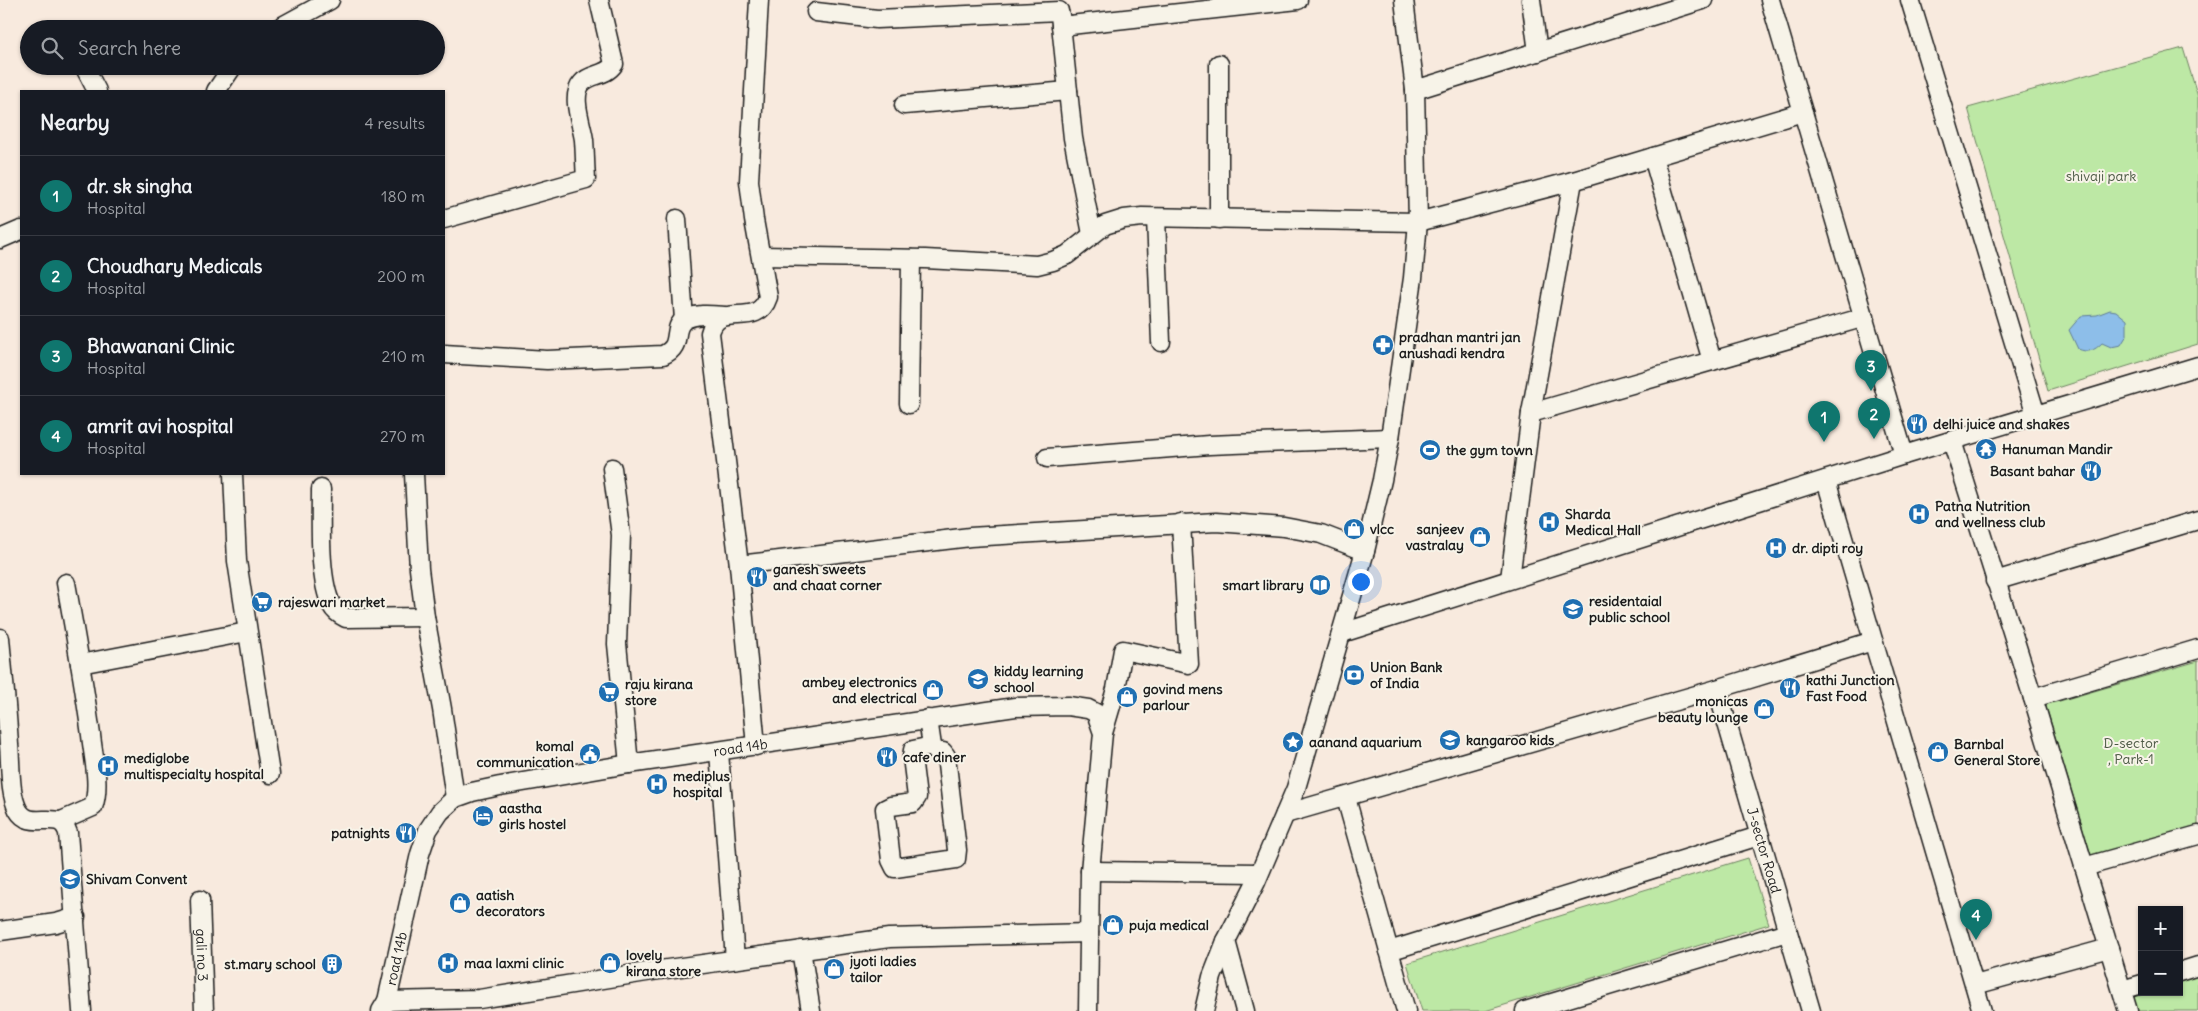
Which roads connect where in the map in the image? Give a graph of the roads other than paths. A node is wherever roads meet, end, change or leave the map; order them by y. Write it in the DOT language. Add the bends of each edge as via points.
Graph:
graph roads {
  1 [pos="330,0"];
  2 [pos="599,0"];
  3 [pos="759,0"];
  4 [pos="1298,0"];
  5 [pos="1404,0"];
  6 [pos="1531,0"];
  7 [pos="1704,0"];
  8 [pos="1770,0"];
  9 [pos="1910,0"];
  10 [pos="816,12"];
  11 [pos="1059,12"];
  12 [pos="293,20"];
  13 [pos="1538,52"];
  14 [pos="1219,64"];
  15 [pos="89,75"];
  16 [pos="227,75"];
  17 [pos="96,90"];
  18 [pos="217,90"];
  19 [pos="1068,90"];
  20 [pos="1415,90"];
  21 [pos="904,105"];
  22 [pos="1803,112"];
  23 [pos="1652,157"];
  24 [pos="1573,181"];
  25 [pos="1156,218"];
  26 [pos="445,219"];
  27 [pos="676,219"];
  28 [pos="1219,219"];
  29 [pos="1418,222"];
  30 [pos="20,230"];
  31 [pos="1092,234"];
  32 [pos="0,239"];
  33 [pos="762,256"];
  34 [pos="911,259"];
  35 [pos="724,316"];
  36 [pos="1864,317"];
  37 [pos="684,320"];
  38 [pos="1161,342"];
  39 [pos="445,354"];
  40 [pos="1712,361"];
  41 [pos="2198,366"];
  42 [pos="909,404"];
  43 [pos="1531,413"];
  44 [pos="2036,415"];
  45 [pos="1390,438"];
  46 [pos="1952,441"];
  47 [pos="1904,456"];
  48 [pos="1047,458"];
  49 [pos="612,468"];
  50 [pos="233,475"];
  51 [pos="414,475"];
  52 [pos="1826,480"];
  53 [pos="321,488"];
  54 [pos="2198,520"];
  55 [pos="1181,523"];
  56 [pos="1365,551"];
  57 [pos="739,564"];
  58 [pos="1510,579"];
  59 [pos="1996,581"];
  60 [pos="66,583"];
  61 [pos="425,617"];
  62 [pos="247,632"];
  63 [pos="1342,633"];
  64 [pos="0,638"];
  65 [pos="1873,641"];
  66 [pos="2198,649"];
  67 [pos="80,664"];
  68 [pos="1717,690"];
  69 [pos="2033,698"];
  70 [pos="928,719"];
  71 [pos="1103,733"];
  72 [pos="756,746"];
  73 [pos="932,746"];
  74 [pos="719,752"];
  75 [pos="629,764"];
  76 [pos="270,774"];
  77 [pos="455,798"];
  78 [pos="1346,798"];
  79 [pos="1285,814"];
  80 [pos="61,821"];
  81 [pos="2198,835"];
  82 [pos="1760,836"];
  83 [pos="2084,867"];
  84 [pos="1090,871"];
  85 [pos="1259,873"];
  86 [pos="200,900"];
  87 [pos="76,917"];
  88 [pos="0,932"];
  89 [pos="1787,932"];
  90 [pos="1089,933"];
  91 [pos="1226,941"];
  92 [pos="2109,948"];
  93 [pos="801,950"];
  94 [pos="1389,951"];
  95 [pos="735,960"];
  96 [pos="2198,966"];
  97 [pos="2183,971"];
  98 [pos="1975,985"];
  99 [pos="2138,985"];
  100 [pos="2122,990"];
  101 [pos="384,1006"];
  102 [pos="82,1011"];
  103 [pos="204,1011"];
  104 [pos="811,1011"];
  105 [pos="1088,1011"];
  106 [pos="1204,1011"];
  107 [pos="1245,1011"];
  108 [pos="1406,1011"];
  109 [pos="1525,1011"];
  110 [pos="1811,1011"];
  111 [pos="1982,1011"];
  112 [pos="2128,1011"];
  1 -- 12 [label="street"];
  2 -- 26 [label="street" via="614,64 610,70 581,84 578,91 586,179"];
  3 -- 33 [label="street" via="749,181"];
  4 -- 11 [label="street"];
  5 -- 20 [label="street"];
  6 -- 13 [label="street"];
  7 -- 13 [label="street"];
  8 -- 22 [label="street"];
  9 -- 44 [label="street"];
  10 -- 11 [label="street" via="877,19"];
  11 -- 19 [label="street"];
  13 -- 20 [label="street"];
  14 -- 28 [label="street"];
  15 -- 17 [label="street"];
  16 -- 18 [label="street"];
  19 -- 21 [label="street"];
  19 -- 31 [label="street" via="1073,138"];
  20 -- 29 [label="street"];
  22 -- 23 [label="street"];
  22 -- 36 [label="street"];
  23 -- 24 [label="street"];
  23 -- 40 [label="street"];
  24 -- 29 [label="street"];
  24 -- 43 [label="street"];
  25 -- 28 [label="street"];
  25 -- 31 [label="street" via="1124,219 1105,225"];
  25 -- 38 [label="street"];
  27 -- 37 [label="street"];
  28 -- 29 [label="street"];
  29 -- 45 [label="street"];
  30 -- 32 [label="street"];
  31 -- 34 [label="street" via="1067,255 1037,265"];
  33 -- 34 [label="street"];
  33 -- 35 [label="street" via="768,297 765,306 753,314"];
  34 -- 42 [label="street"];
  35 -- 37 [label="street" via="703,315"];
  35 -- 57 [label="street" via="712,324 710,345"];
  36 -- 40 [label="street"];
  36 -- 47 [label="street"];
  37 -- 39 [label="street" via="679,326 676,346 663,355 547,360"];
  40 -- 43 [label="street"];
  41 -- 44 [label="street"];
  43 -- 58 [label="street"];
  44 -- 46 [label="street"];
  45 -- 48 [label="street" via="1209,445"];
  45 -- 56 [label="street"];
  46 -- 47 [label="street"];
  46 -- 59 [label="street"];
  47 -- 52 [label="street"];
  49 -- 75 [label="street" via="621,535 617,644"];
  50 -- 62 [label="street" via="237,560"];
  51 -- 61 [label="street"];
  52 -- 58 [label="street"];
  52 -- 65 [label="street"];
  53 -- 61 [label="street" via="324,578 332,607 338,614 352,619"];
  54 -- 59 [label="street"];
  55 -- 56 [label="street" via="1284,526 1321,534"];
  55 -- 57 [label="street" via="970,537"];
  55 -- 71 [label="street" via="1189,664 1123,650"];
  56 -- 63 [label="street"];
  57 -- 72 [label="street"];
  58 -- 63 [label="street"];
  59 -- 69 [label="street"];
  60 -- 67 [label="street"];
  61 -- 77 [label="street"];
  62 -- 67 [label="street"];
  62 -- 76 [label="street"];
  63 -- 79 [label="street" via="1296,788"];
  64 -- 80 [label="street" via="12,780 18,808 31,820"];
  65 -- 68 [label="street"];
  65 -- 98 [label="street"];
  66 -- 69 [label="street"];
  67 -- 80 [label="street" via="94,757 96,800 93,807"];
  68 -- 78 [label="street"];
  68 -- 82 [label="street, J-sector Road"];
  69 -- 83 [label="street"];
  70 -- 71 [label="street, road 14b" via="1015,707 1068,706 1088,709 1096,714"];
  70 -- 72 [label="street, road 14b"];
  70 -- 73 [label="street"];
  71 -- 84 [label="street"];
  72 -- 74 [label="street, road 14b"];
  73 -- 73 [label="street" via="946,756 956,859 895,868 891,860 885,809 913,803 917,798 913,750"];
  74 -- 75 [label="street, road 14b"];
  74 -- 95 [label="street"];
  75 -- 77 [label="street, road 14b" via="500,786"];
  77 -- 101 [label="street, road 14b" via="432,824 420,854"];
  78 -- 79 [label="street"];
  78 -- 94 [label="street"];
  79 -- 85 [label="street"];
  80 -- 87 [label="street" via="68,833"];
  81 -- 83 [label="street"];
  82 -- 89 [label="street, J-sector Road"];
  82 -- 94 [label="street"];
  83 -- 92 [label="street"];
  84 -- 85 [label="street"];
  84 -- 90 [label="street"];
  85 -- 91 [label="street"];
  86 -- 103 [label="street, gali no 3"];
  87 -- 88 [label="street"];
  87 -- 102 [label="street"];
  89 -- 109 [label="street"];
  89 -- 110 [label="street, J-sector Road"];
  90 -- 93 [label="street" via="890,938"];
  90 -- 105 [label="street"];
  91 -- 106 [label="street" via="1212,977"];
  91 -- 107 [label="street"];
  92 -- 98 [label="street"];
  92 -- 100 [label="street"];
  93 -- 95 [label="street"];
  93 -- 104 [label="street"];
  94 -- 108 [label="street"];
  95 -- 101 [label="street" via="479,999"];
  96 -- 97 [label="street"];
  98 -- 111 [label="street"];
  99 -- 100 [label="street"];
  100 -- 112 [label="street"];
}
